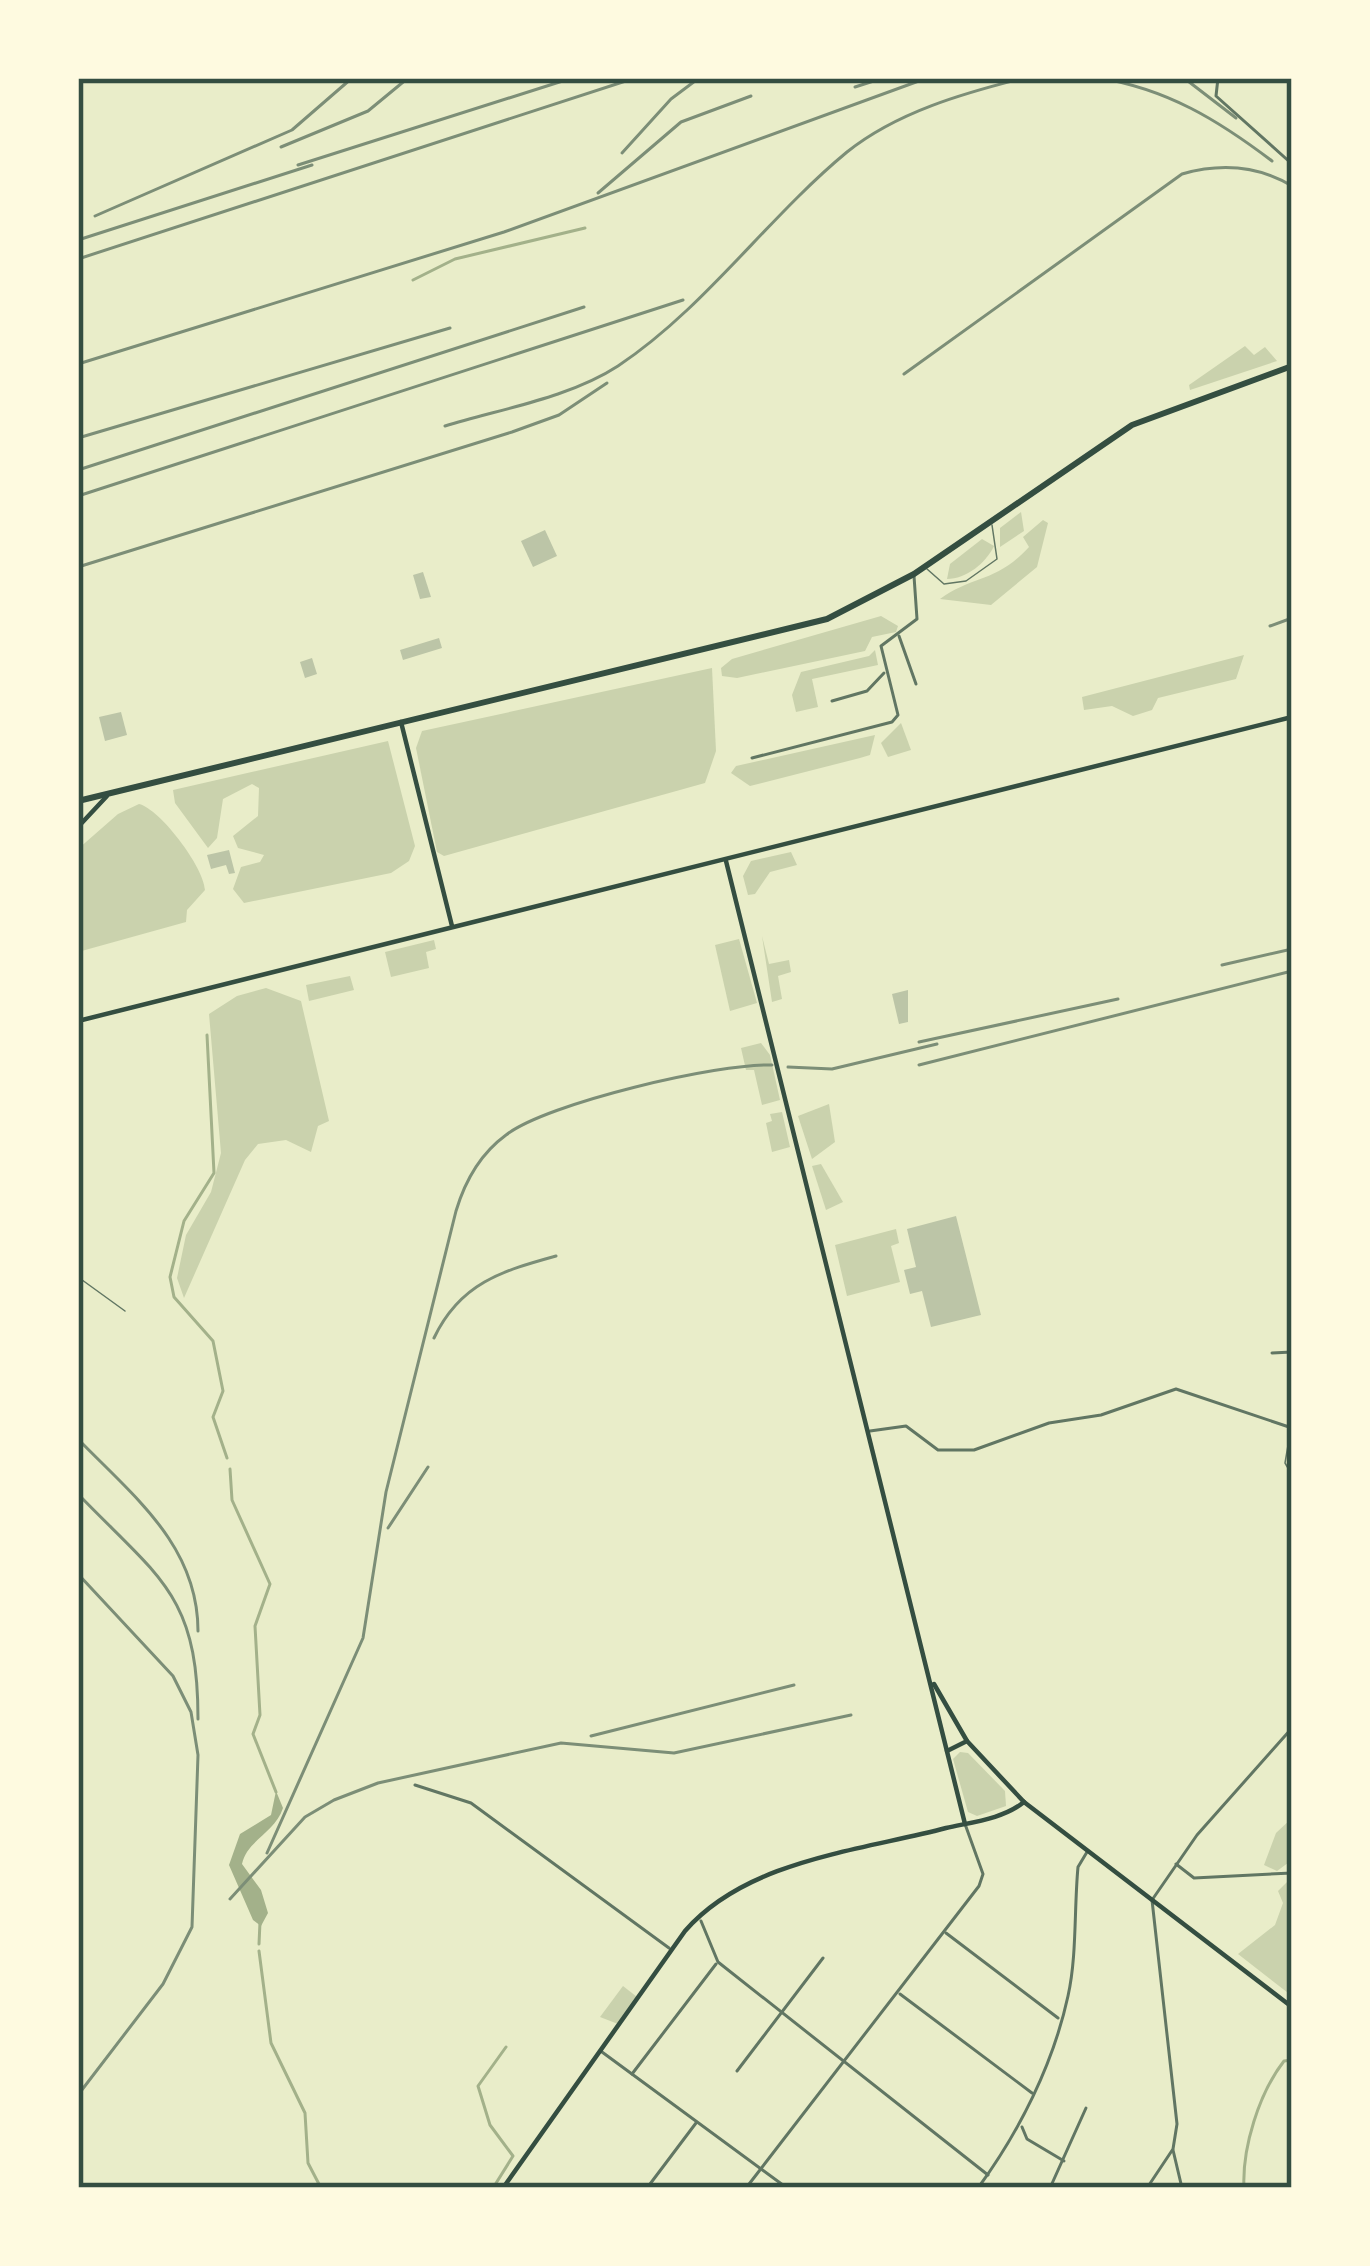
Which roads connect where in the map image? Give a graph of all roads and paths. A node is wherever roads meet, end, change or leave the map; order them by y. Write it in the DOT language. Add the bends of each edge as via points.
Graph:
graph roads {
  1 [pos="1218,78"];
  2 [pos="1292,164"];
  3 [pos="1292,366"];
  4 [pos="991,520"];
  5 [pos="925,566"];
  6 [pos="914,574"];
  7 [pos="899,635"];
  8 [pos="886,672"];
  9 [pos="916,684"];
  10 [pos="832,701"];
  11 [pos="1292,717"];
  12 [pos="401,722"];
  13 [pos="752,758"];
  14 [pos="111,792"];
  15 [pos="78,804"];
  16 [pos="79,826"];
  17 [pos="726,861"];
  18 [pos="452,926"];
  19 [pos="78,1021"];
  20 [pos="78,1277"];
  21 [pos="125,1311"];
  22 [pos="1292,1352"];
  23 [pos="1272,1353"];
  24 [pos="1292,1428"];
  25 [pos="868,1431"];
  26 [pos="1292,1475"];
  27 [pos="929,1674"];
  28 [pos="1292,1728"];
  29 [pos="967,1741"];
  30 [pos="947,1750"];
  31 [pos="415,1785"];
  32 [pos="1024,1802"];
  33 [pos="965,1824"];
  34 [pos="1088,1851"];
  35 [pos="1176,1864"];
  36 [pos="1292,1873"];
  37 [pos="1152,1900"];
  38 [pos="698,1916"];
  39 [pos="944,1932"];
  40 [pos="672,1950"];
  41 [pos="823,1958"];
  42 [pos="718,1962"];
  43 [pos="898,1992"];
  44 [pos="1292,2007"];
  45 [pos="781,2012"];
  46 [pos="1060,2020"];
  47 [pos="602,2052"];
  48 [pos="844,2062"];
  49 [pos="736,2071"];
  50 [pos="632,2074"];
  51 [pos="1033,2094"];
  52 [pos="1086,2108"];
  53 [pos="697,2121"];
  54 [pos="1021,2122"];
  55 [pos="1173,2149"];
  56 [pos="1066,2162"];
  57 [pos="761,2168"];
  58 [pos="988,2175"];
  59 [pos="503,2188"];
  60 [pos="646,2188"];
  61 [pos="746,2188"];
  62 [pos="788,2188"];
  63 [pos="978,2188"];
  64 [pos="1050,2188"];
  65 [pos="1147,2188"];
  66 [pos="1182,2188"];
  1 -- 2 [label="street" via="1216,95"];
  3 -- 4 [label="main road" via="1132,425"];
  4 -- 5 [label="main road"];
  4 -- 5 [label="lane" via="997,559 983,570 951,585"];
  5 -- 6 [label="main road"];
  6 -- 7 [label="street" via="917,619"];
  6 -- 12 [label="main road" via="790,630"];
  7 -- 8 [label="street" via="881,646"];
  7 -- 9 [label="street"];
  8 -- 10 [label="street" via="866,691"];
  8 -- 13 [label="street" via="898,715 886,727"];
  11 -- 17 [label="main road"];
  12 -- 14 [label="main road"];
  12 -- 18 [label="main road"];
  14 -- 15 [label="main road"];
  14 -- 16 [label="main road"];
  15 -- 16 [label="main road"];
  17 -- 18 [label="main road"];
  17 -- 25 [label="main road"];
  18 -- 19 [label="main road"];
  20 -- 21 [label="lane"];
  22 -- 23 [label="street"];
  24 -- 25 [label="street" via="1168,1389 974,1450 938,1450 906,1426"];
  24 -- 26 [label="lane"];
  25 -- 27 [label="main road"];
  27 -- 29 [label="main road"];
  27 -- 30 [label="main road"];
  28 -- 35 [label="street"];
  29 -- 30 [label="main road"];
  29 -- 32 [label="main road"];
  30 -- 33 [label="main road"];
  31 -- 40 [label="street" via="471,1803"];
  32 -- 33 [label="main road"];
  32 -- 34 [label="main road"];
  33 -- 38 [label="main road" via="770,1874"];
  33 -- 39 [label="street" via="983,1874"];
  34 -- 37 [label="main road"];
  34 -- 46 [label="street" via="1078,1867"];
  35 -- 36 [label="street" via="1194,1879"];
  35 -- 37 [label="street"];
  37 -- 44 [label="main road"];
  37 -- 55 [label="street" via="1177,2124"];
  38 -- 40 [label="main road"];
  38 -- 42 [label="street"];
  39 -- 43 [label="street"];
  39 -- 46 [label="street"];
  40 -- 47 [label="main road"];
  41 -- 45 [label="street"];
  42 -- 45 [label="street"];
  42 -- 50 [label="street"];
  43 -- 48 [label="street"];
  43 -- 51 [label="street"];
  45 -- 48 [label="street"];
  45 -- 49 [label="street"];
  46 -- 51 [label="street"];
  47 -- 50 [label="street"];
  47 -- 59 [label="main road"];
  48 -- 57 [label="street"];
  48 -- 58 [label="street"];
  50 -- 53 [label="street"];
  51 -- 54 [label="street"];
  52 -- 56 [label="street"];
  53 -- 57 [label="street"];
  53 -- 60 [label="street"];
  54 -- 56 [label="street" via="1027,2139"];
  54 -- 58 [label="street"];
  55 -- 65 [label="street"];
  55 -- 66 [label="street"];
  56 -- 64 [label="street"];
  57 -- 61 [label="street"];
  57 -- 62 [label="street"];
  58 -- 63 [label="street"];
}
